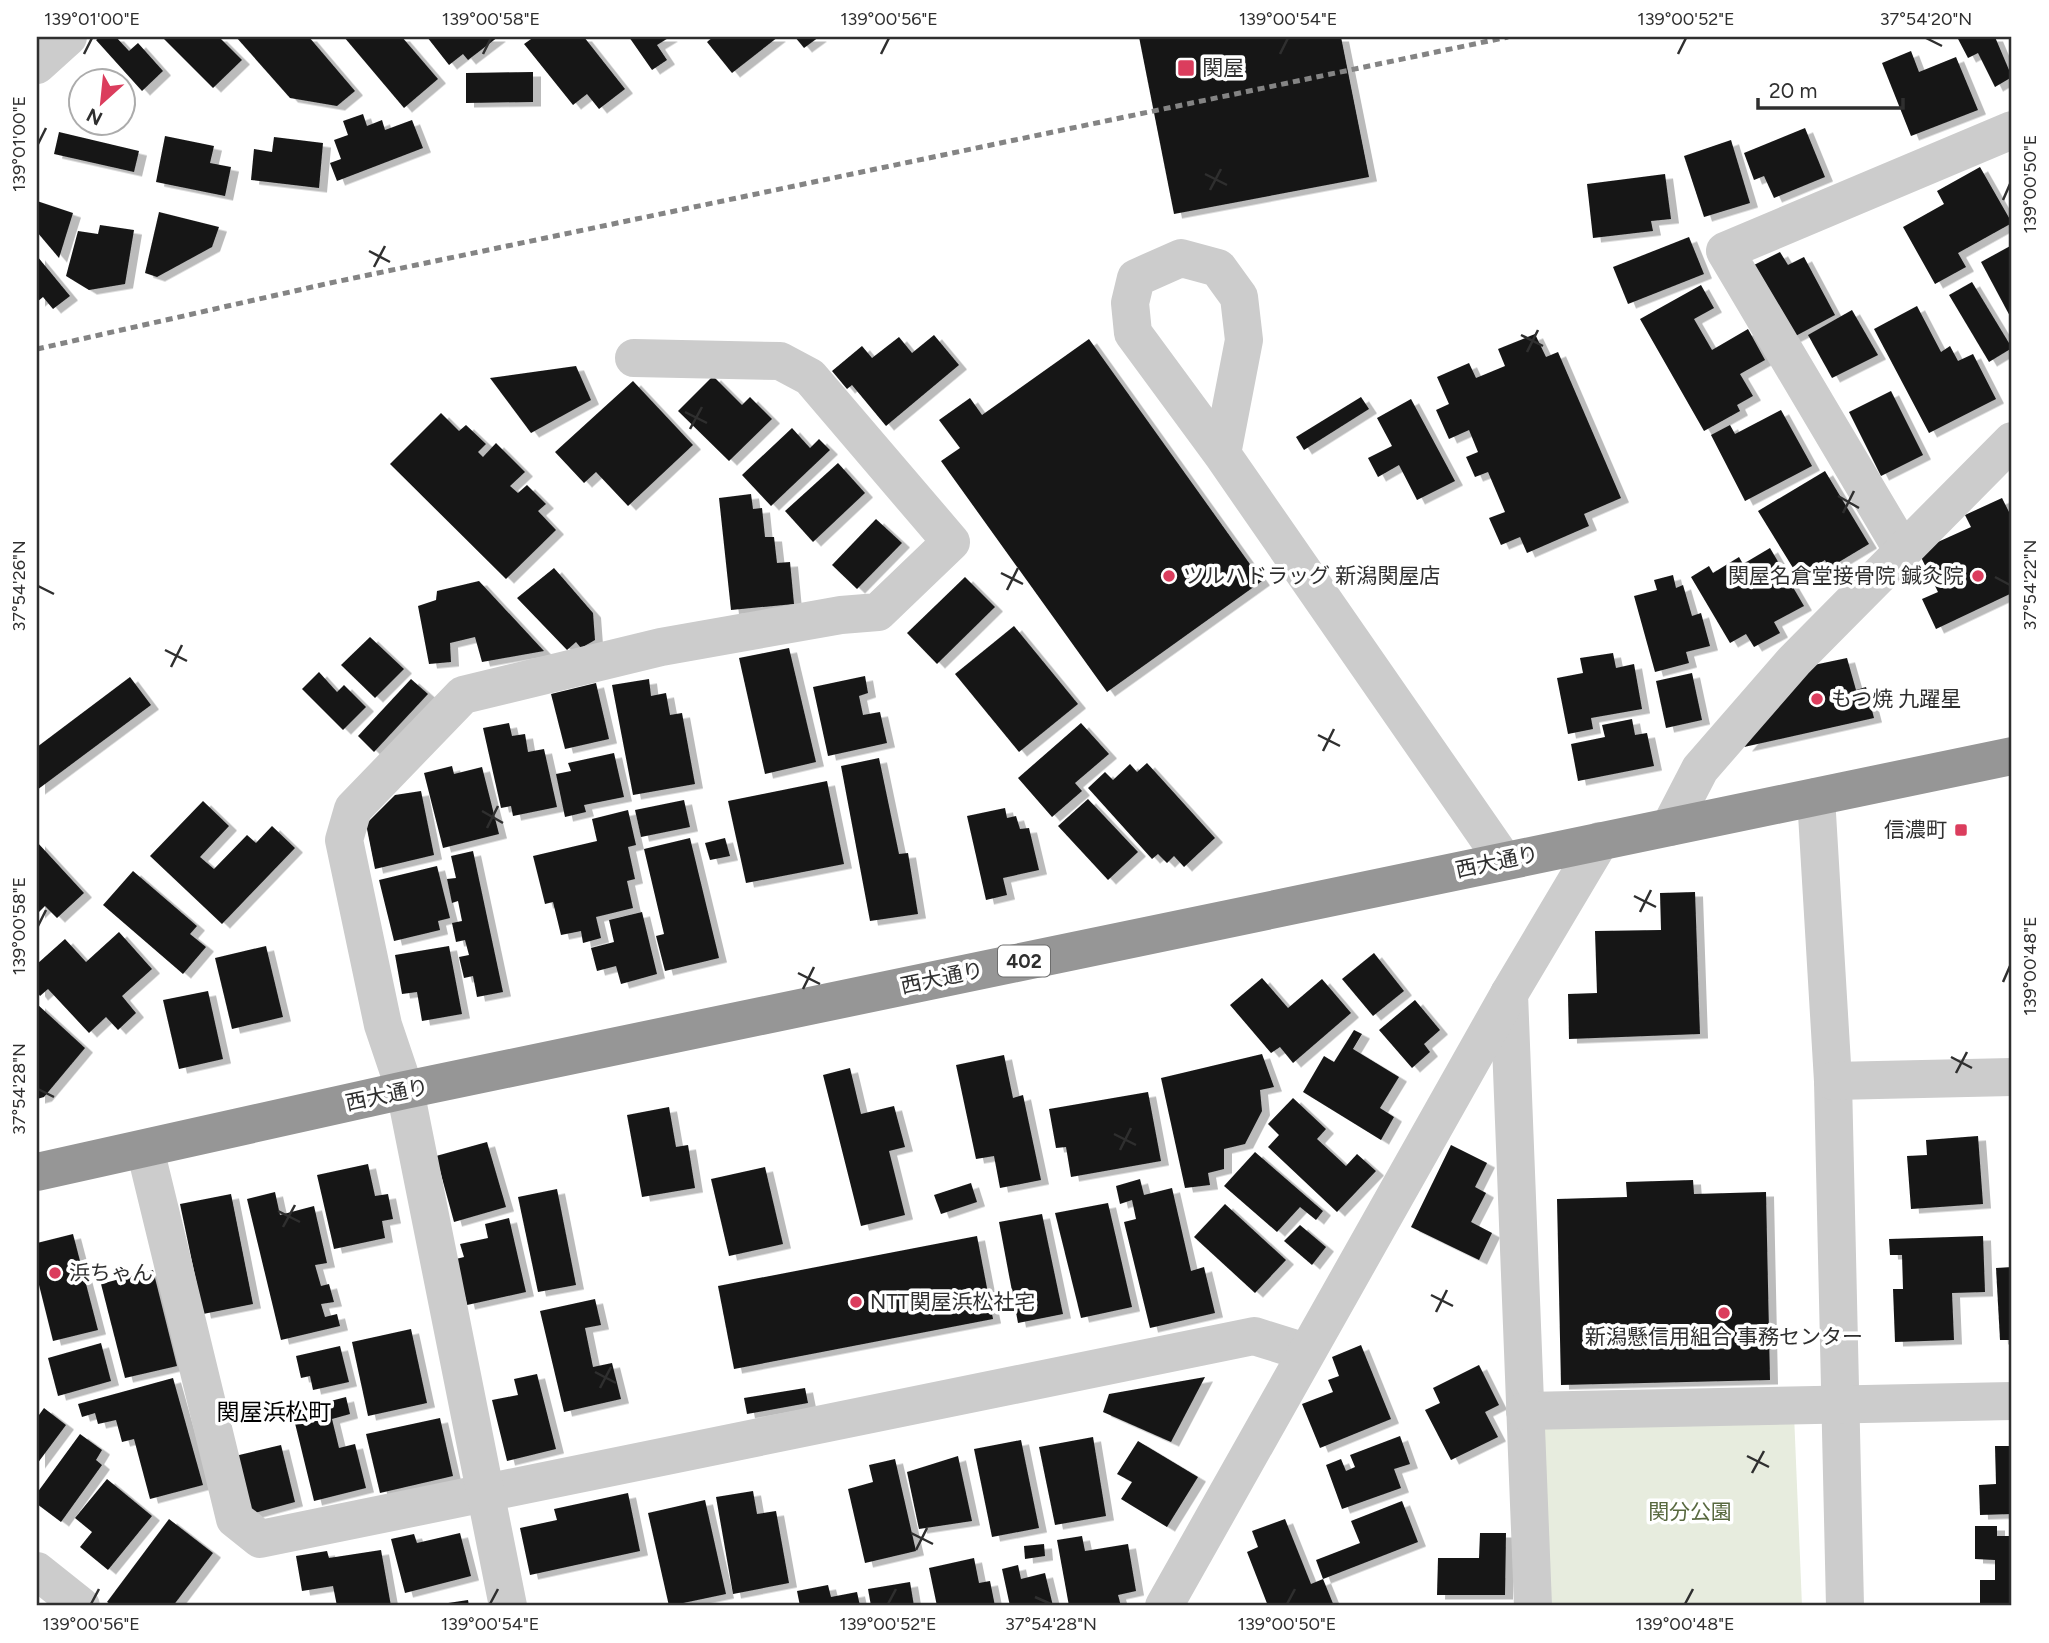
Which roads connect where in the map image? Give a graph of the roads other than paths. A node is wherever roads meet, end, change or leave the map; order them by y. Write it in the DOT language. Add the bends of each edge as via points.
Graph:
graph roads {
  1 [pos="68,37"];
  2 [pos="37,65"];
  3 [pos="2012,130"];
  4 [pos="634,358"];
  5 [pos="2012,441"];
  6 [pos="1223,454"];
  7 [pos="1903,551"];
  8 [pos="2012,756"];
  9 [pos="1816,797"];
  10 [pos="1670,827"];
  11 [pos="1600,841"];
  12 [pos="1504,861"];
  13 [pos="1509,994"];
  14 [pos="2012,1077"];
  15 [pos="1833,1081"];
  16 [pos="405,1090"];
  17 [pos="145,1149"];
  18 [pos="37,1172"];
  19 [pos="1306,1352"];
  20 [pos="2012,1401"];
  21 [pos="1840,1405"];
  22 [pos="1525,1411"];
  23 [pos="488,1494"];
  24 [pos="37,1571"];
  25 [pos="81,1606"];
  26 [pos="508,1606"];
  27 [pos="1164,1606"];
  28 [pos="1533,1606"];
  29 [pos="1845,1606"];
  1 -- 2 [label="street"];
  3 -- 7 [label="street" via="1725,251"];
  4 -- 16 [label="street" via="780,361 810,377 951,542 878,612 661,647 463,695 353,809 344,840 383,1025"];
  5 -- 7 [label="street"];
  6 -- 6 [label="street" via="1133,333 1130,303 1136,278 1181,258 1218,268 1239,297 1244,340"];
  6 -- 12 [label="street"];
  7 -- 10 [label="street" via="1794,661 1700,769"];
  8 -- 9 [label="highway, 西大通り / 402"];
  9 -- 10 [label="highway, 西大通り / 402"];
  9 -- 15 [label="street"];
  10 -- 11 [label="highway, 西大通り / 402"];
  11 -- 12 [label="highway, 西大通り / 402"];
  11 -- 13 [label="street"];
  12 -- 16 [label="highway, 西大通り / 402"];
  13 -- 19 [label="street"];
  13 -- 22 [label="street"];
  14 -- 15 [label="street"];
  15 -- 21 [label="street"];
  16 -- 17 [label="highway, 西大通り / 402"];
  16 -- 23 [label="street"];
  17 -- 18 [label="highway, 西大通り / 402"];
  17 -- 23 [label="street" via="235,1519 260,1539"];
  19 -- 23 [label="street" via="1254,1336"];
  19 -- 27 [label="street"];
  20 -- 21 [label="street"];
  21 -- 22 [label="street"];
  21 -- 29 [label="street"];
  22 -- 28 [label="street"];
  23 -- 26 [label="street"];
  24 -- 25 [label="street"];
}
